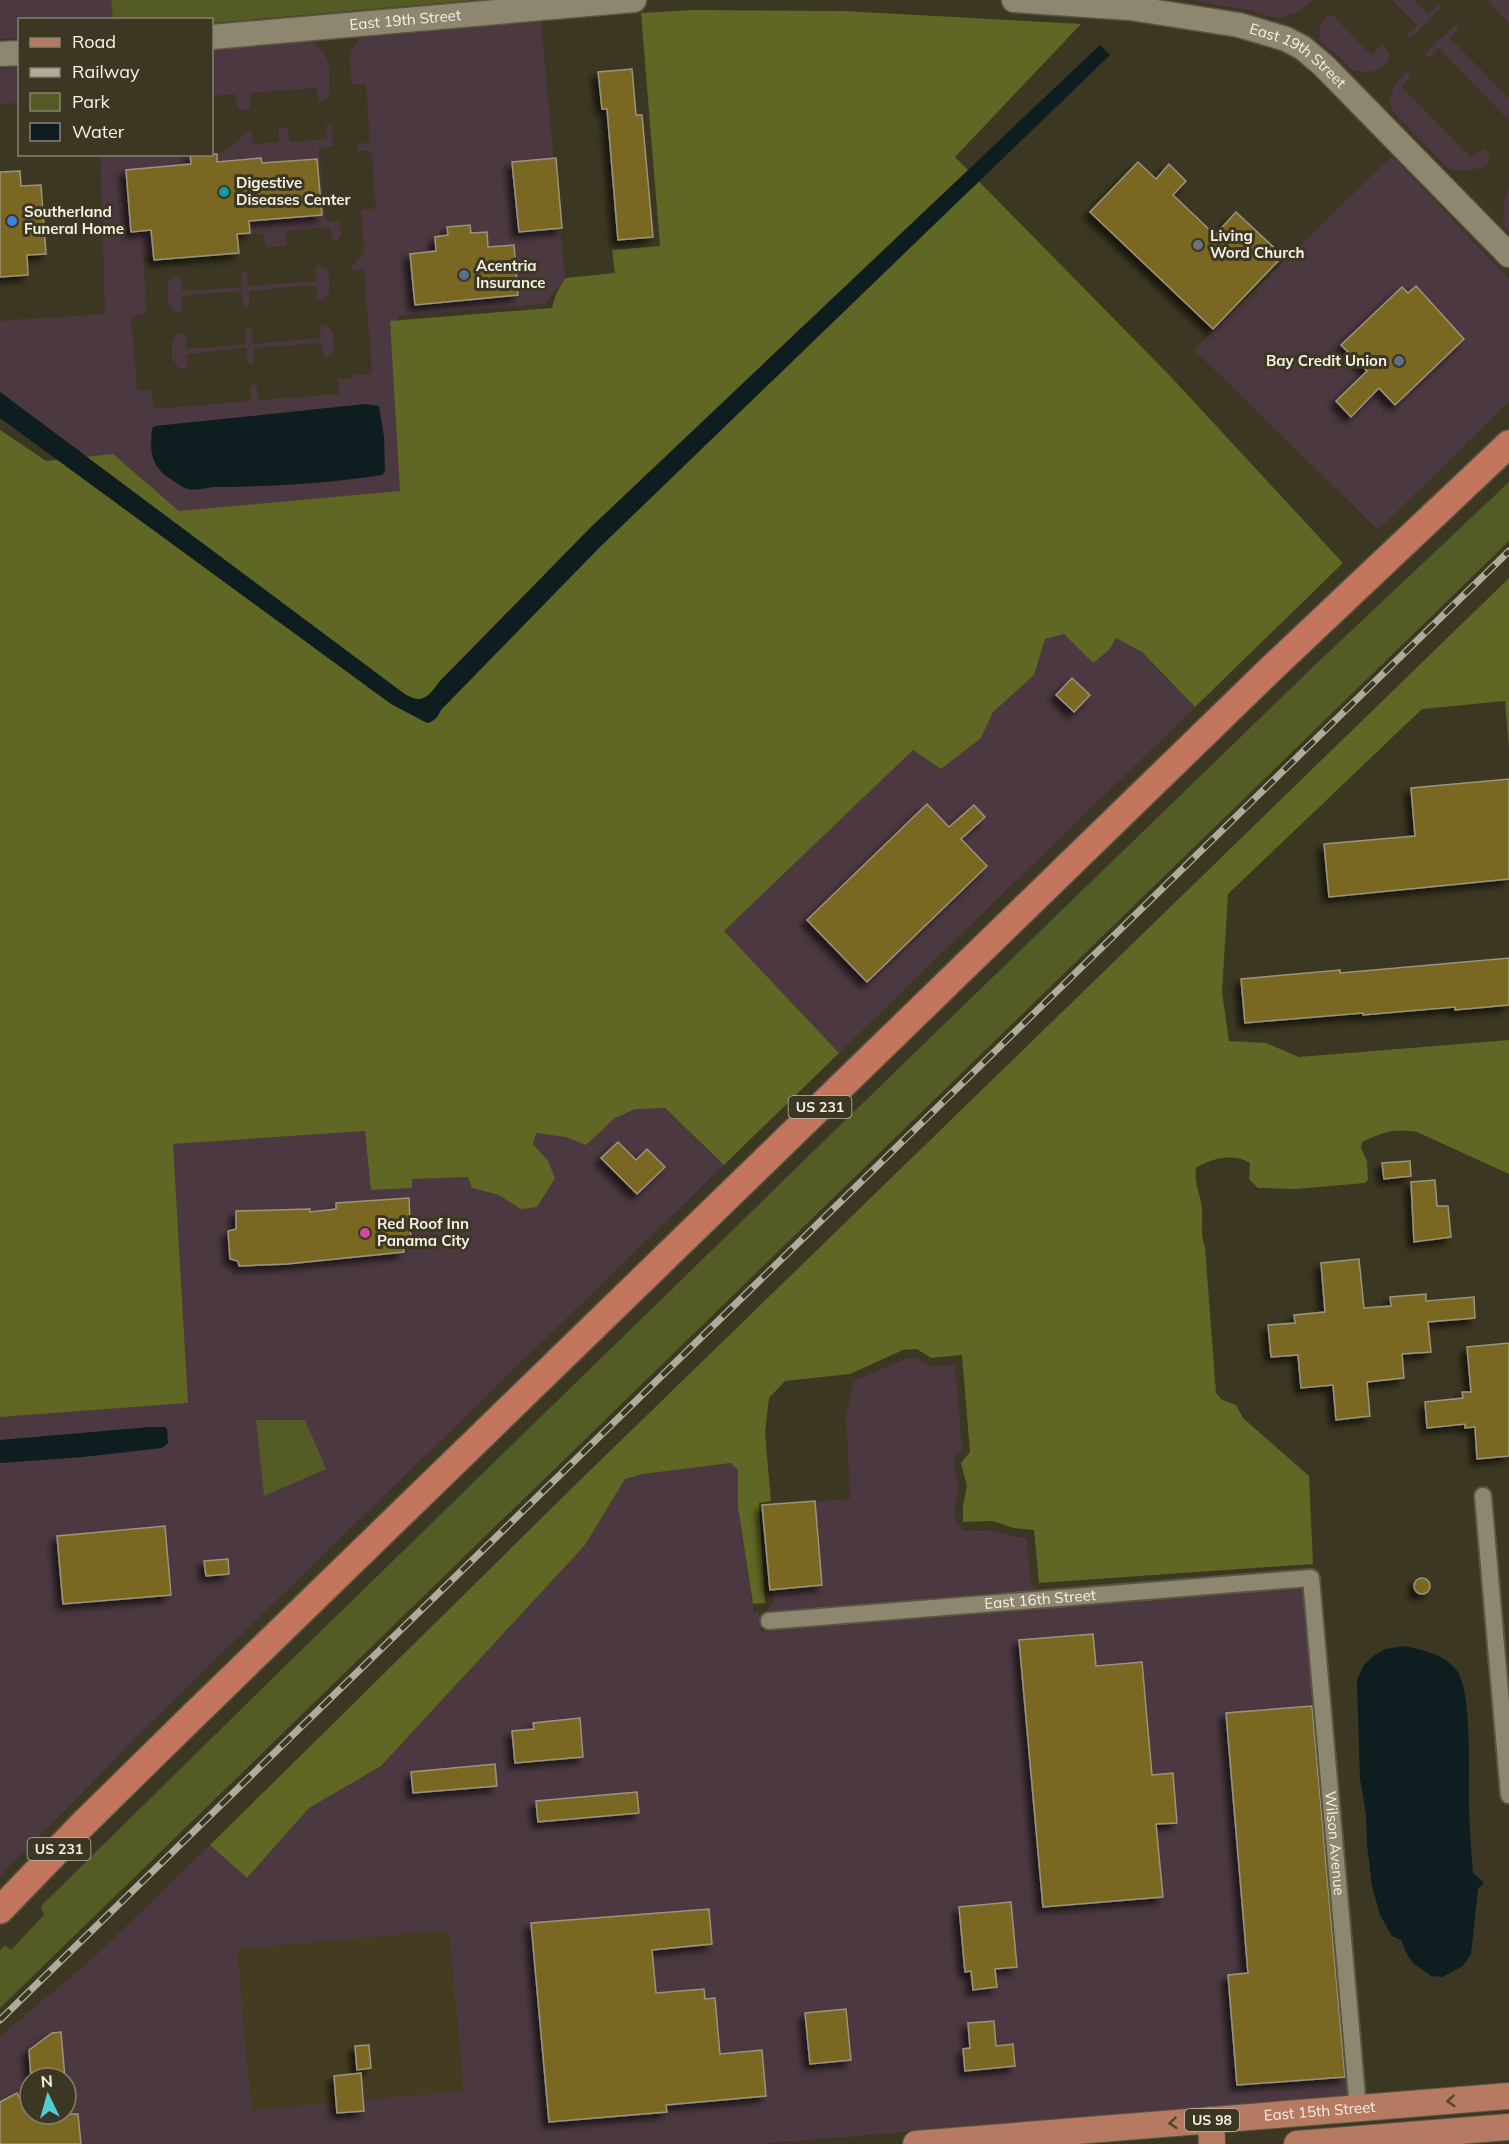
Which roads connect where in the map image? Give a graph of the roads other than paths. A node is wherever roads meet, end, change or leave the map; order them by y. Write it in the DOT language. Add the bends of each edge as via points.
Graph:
graph roads {
  1 [pos="634,0"];
  2 [pos="1014,0"];
  3 [pos="1130,4"];
  4 [pos="213,37"];
  5 [pos="18,52"];
  6 [pos="0,54"];
  7 [pos="1509,255"];
  8 [pos="1509,444"];
  9 [pos="1483,1496"];
  10 [pos="1311,1578"];
  11 [pos="769,1621"];
  12 [pos="1509,1795"];
  13 [pos="0,1910"];
  14 [pos="1504,2097"];
  15 [pos="1358,2108"];
  16 [pos="1211,2132"];
  17 [pos="1504,2133"];
  18 [pos="1360,2139"];
  19 [pos="1017,2140"];
  20 [pos="916,2144"];
  21 [pos="1297,2144"];
  1 -- 4 [label="main road, East 19th Street"];
  2 -- 3 [label="main road, East 19th Street"];
  3 -- 7 [label="main road, East 19th Street" via="1254,28 1303,48"];
  5 -- 6 [label="main road"];
  8 -- 13 [label="highway, US 231" via="1274,666 209,1700"];
  9 -- 12 [label="street"];
  10 -- 11 [label="street, East 16th Street"];
  10 -- 15 [label="street, Wilson Avenue"];
  14 -- 15 [label="main road, East 15th Street / US 98, one-way"];
  14 -- 17 [label="main road"];
  15 -- 16 [label="main road, East 15th Street / US 98"];
  15 -- 18 [label="main road"];
  16 -- 19 [label="main road, East 15th Street / US 98, one-way"];
  17 -- 18 [label="main road, East 15th Street"];
  18 -- 21 [label="main road, East 15th Street"];
  19 -- 20 [label="main road, East 15th Street / US 98"];
}
